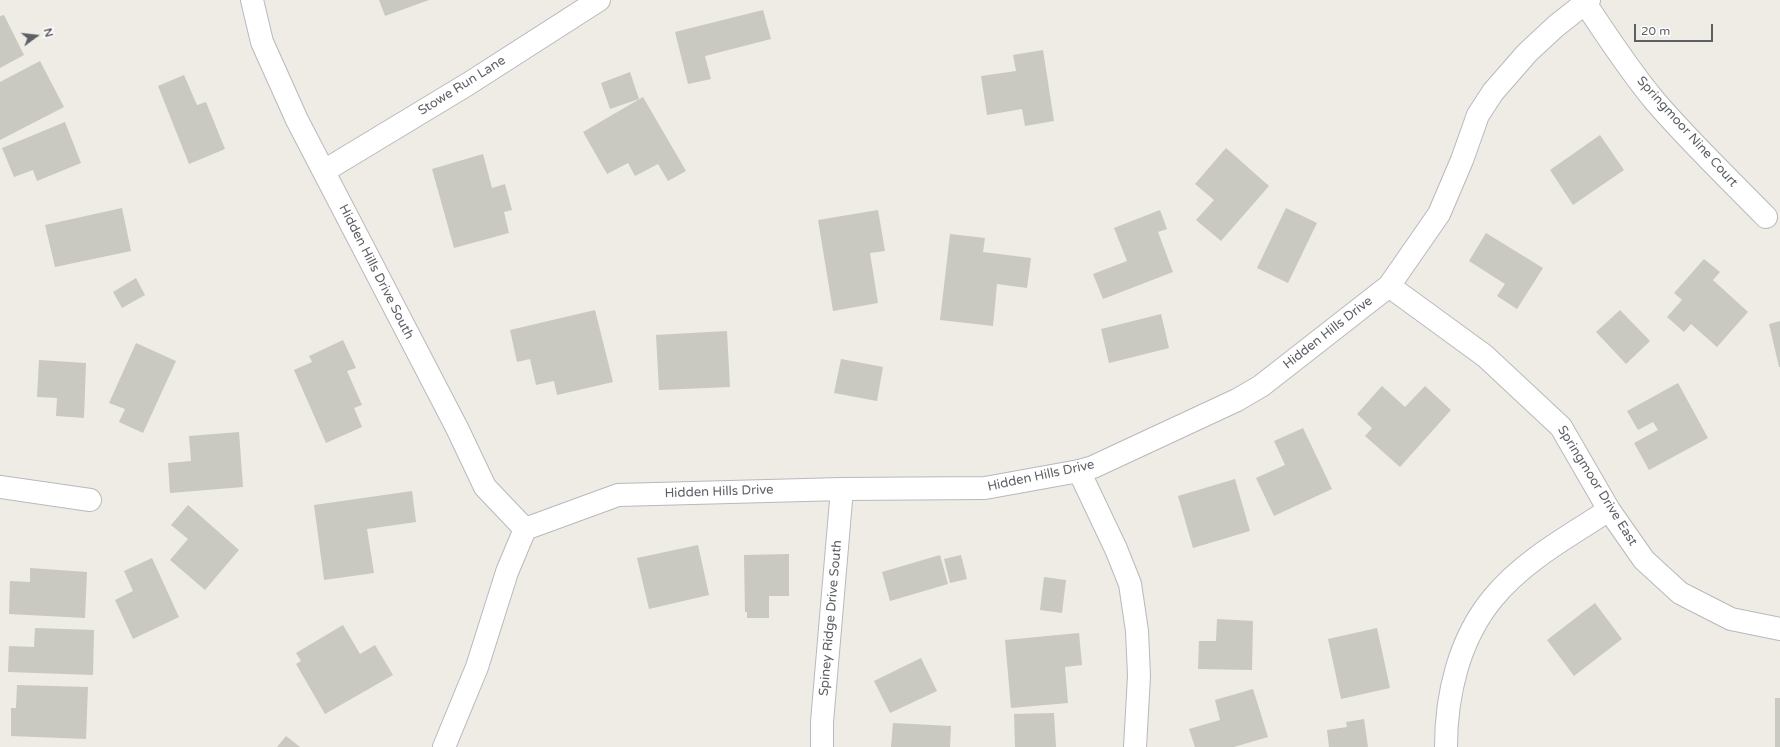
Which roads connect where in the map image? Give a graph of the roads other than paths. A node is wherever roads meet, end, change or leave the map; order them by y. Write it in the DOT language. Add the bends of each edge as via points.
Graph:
graph roads {
  1 [pos="252,0"];
  2 [pos="599,0"];
  3 [pos="1587,2"];
  4 [pos="324,171"];
  5 [pos="1766,217"];
  6 [pos="1389,286"];
  7 [pos="1078,471"];
  8 [pos="0,487"];
  9 [pos="842,489"];
  10 [pos="90,500"];
  11 [pos="1609,510"];
  12 [pos="525,529"];
  13 [pos="1780,630"];
  14 [pos="444,747"];
  15 [pos="822,747"];
  16 [pos="1135,747"];
  17 [pos="1446,747"];
  1 -- 4 [label="street, Hidden Hills Drive South" via="262,42 297,120"];
  2 -- 4 [label="street, Stowe Run Lane" via="468,84"];
  3 -- 5 [label="street, Springmoor Nine Court" via="1624,60 1654,99"];
  3 -- 6 [label="street, Hidden Hills Drive" via="1526,54 1492,92 1478,115 1439,214"];
  4 -- 12 [label="street, Hidden Hills Drive South" via="485,487"];
  6 -- 7 [label="street, Hidden Hills Drive" via="1262,386 1237,400"];
  6 -- 11 [label="street, Springmoor Drive East" via="1485,356 1561,427"];
  7 -- 9 [label="street, Hidden Hills Drive" via="985,488"];
  7 -- 16 [label="street" via="1130,584 1137,631 1139,676"];
  8 -- 10 [label="street"];
  9 -- 12 [label="street, Hidden Hills Drive" via="618,495"];
  9 -- 15 [label="street, Spiney Ridge Drive South"];
  11 -- 13 [label="street, Springmoor Drive East" via="1644,560 1680,593 1731,619"];
  11 -- 17 [label="street" via="1544,552 1493,598 1476,622 1451,688"];
  12 -- 14 [label="street" via="507,572 477,667"];
}
